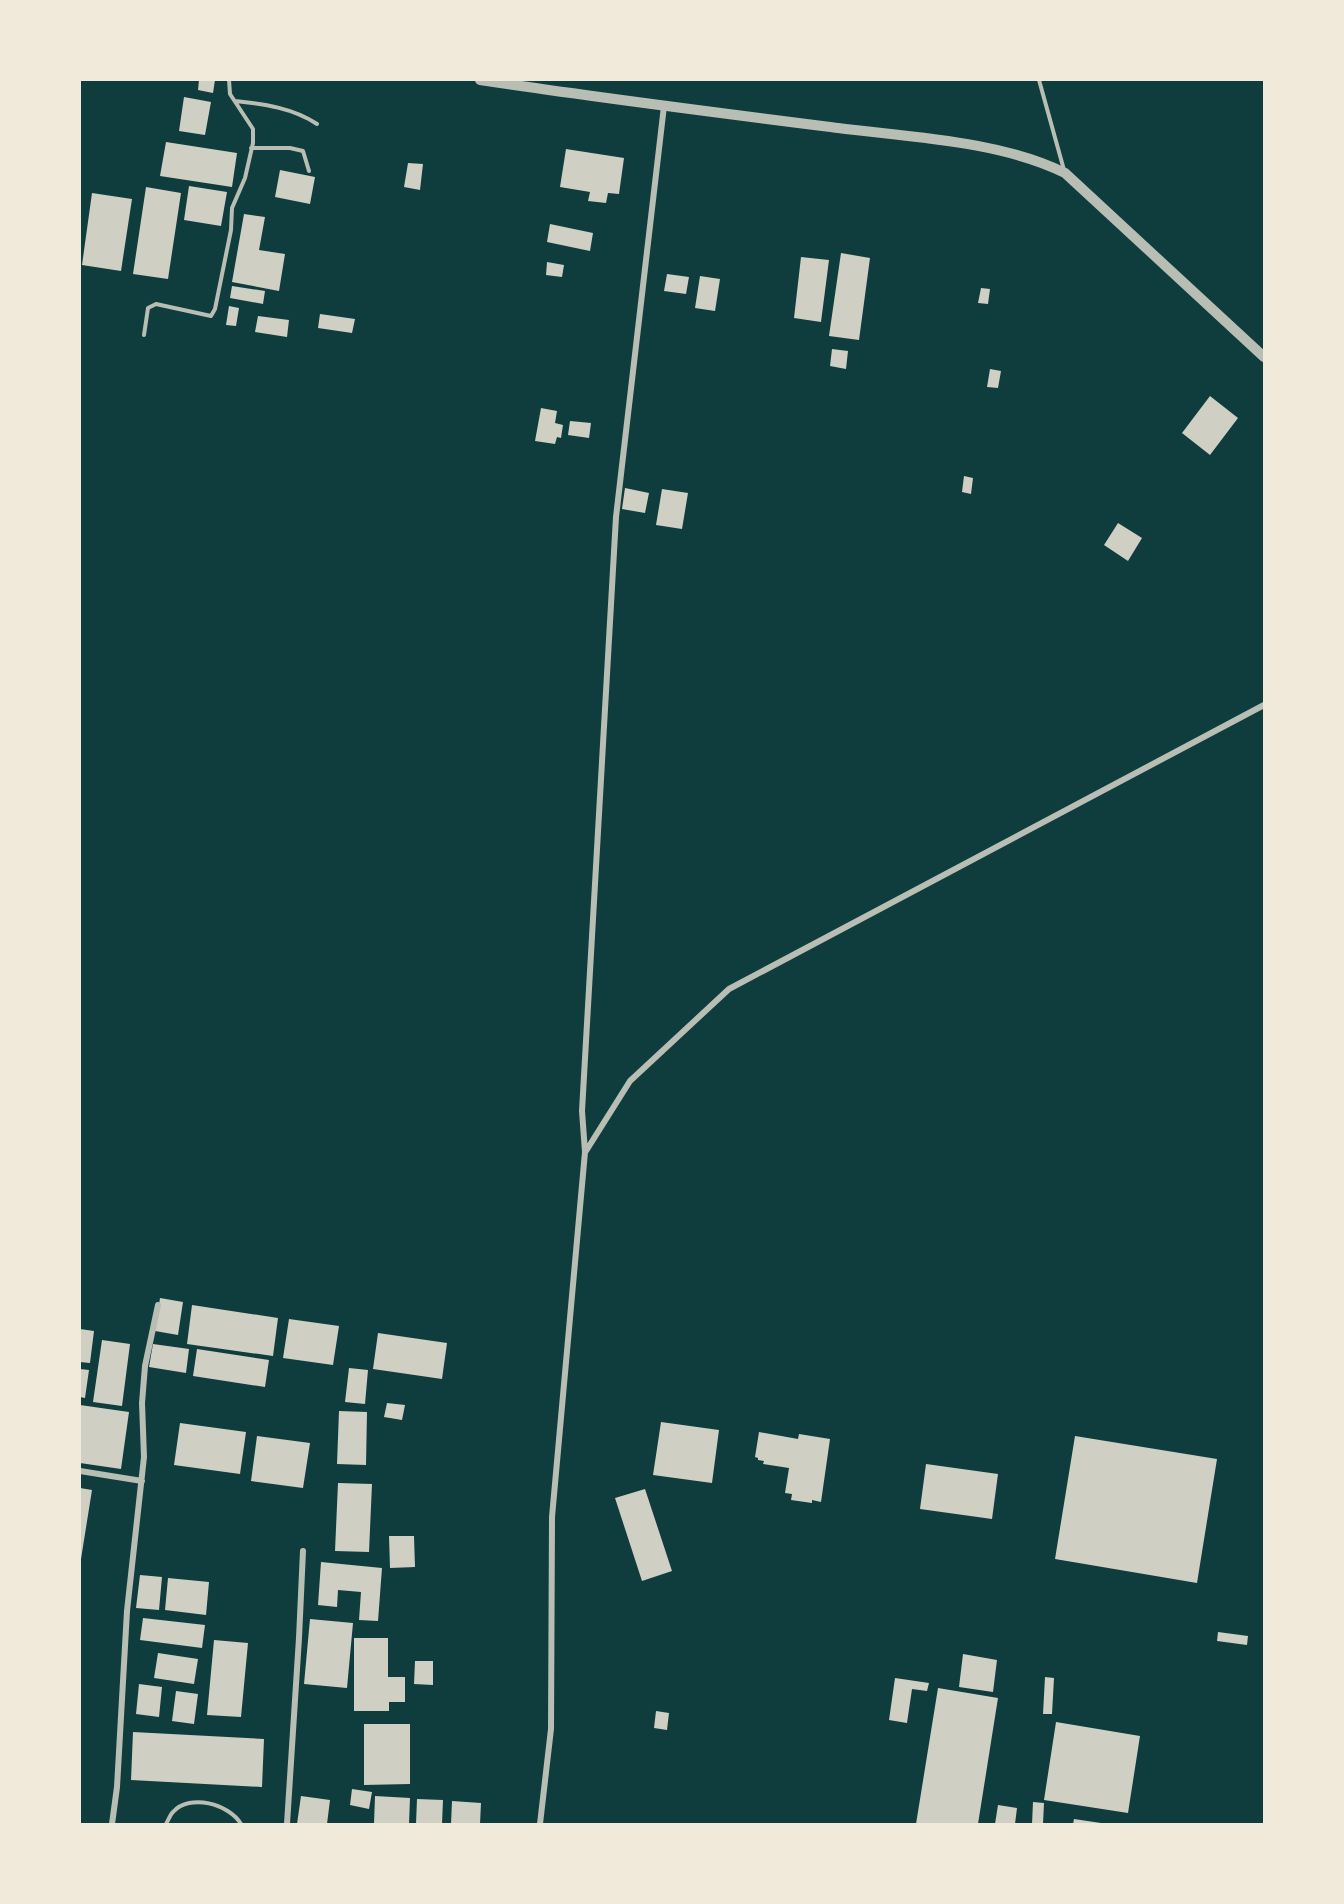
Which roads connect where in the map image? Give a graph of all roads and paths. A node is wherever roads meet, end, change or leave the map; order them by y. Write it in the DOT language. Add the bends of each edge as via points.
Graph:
graph roads {
  1 [pos="229,80"];
  2 [pos="480,80"];
  3 [pos="1039,80"];
  4 [pos="234,101"];
  5 [pos="664,106"];
  6 [pos="317,124"];
  7 [pos="251,148"];
  8 [pos="309,171"];
  9 [pos="1065,173"];
  10 [pos="144,335"];
  11 [pos="1264,357"];
  12 [pos="1264,705"];
  13 [pos="585,1152"];
  14 [pos="158,1305"];
  15 [pos="80,1471"];
  16 [pos="142,1481"];
  17 [pos="303,1551"];
  18 [pos="112,1824"];
  19 [pos="166,1824"];
  20 [pos="241,1824"];
  21 [pos="287,1824"];
  22 [pos="540,1824"];
  1 -- 4 [label="lane"];
  2 -- 5 [label="street"];
  3 -- 9 [label="lane"];
  4 -- 6 [label="lane" via="267,105"];
  4 -- 7 [label="lane" via="253,129"];
  5 -- 9 [label="street" via="958,144 1016,154"];
  5 -- 13 [label="street" via="616,517 582,1111"];
  7 -- 8 [label="lane" via="303,151"];
  7 -- 10 [label="lane" via="245,178 232,208 231,230 211,316 156,304 148,308"];
  9 -- 11 [label="street"];
  12 -- 13 [label="street" via="729,989 630,1081"];
  13 -- 22 [label="street" via="552,1517 551,1729"];
  14 -- 16 [label="street" via="145,1366"];
  15 -- 16 [label="street"];
  16 -- 18 [label="street" via="127,1611"];
  17 -- 21 [label="street"];
  19 -- 20 [label="lane" via="174,1811 188,1803 224,1808"];
}
